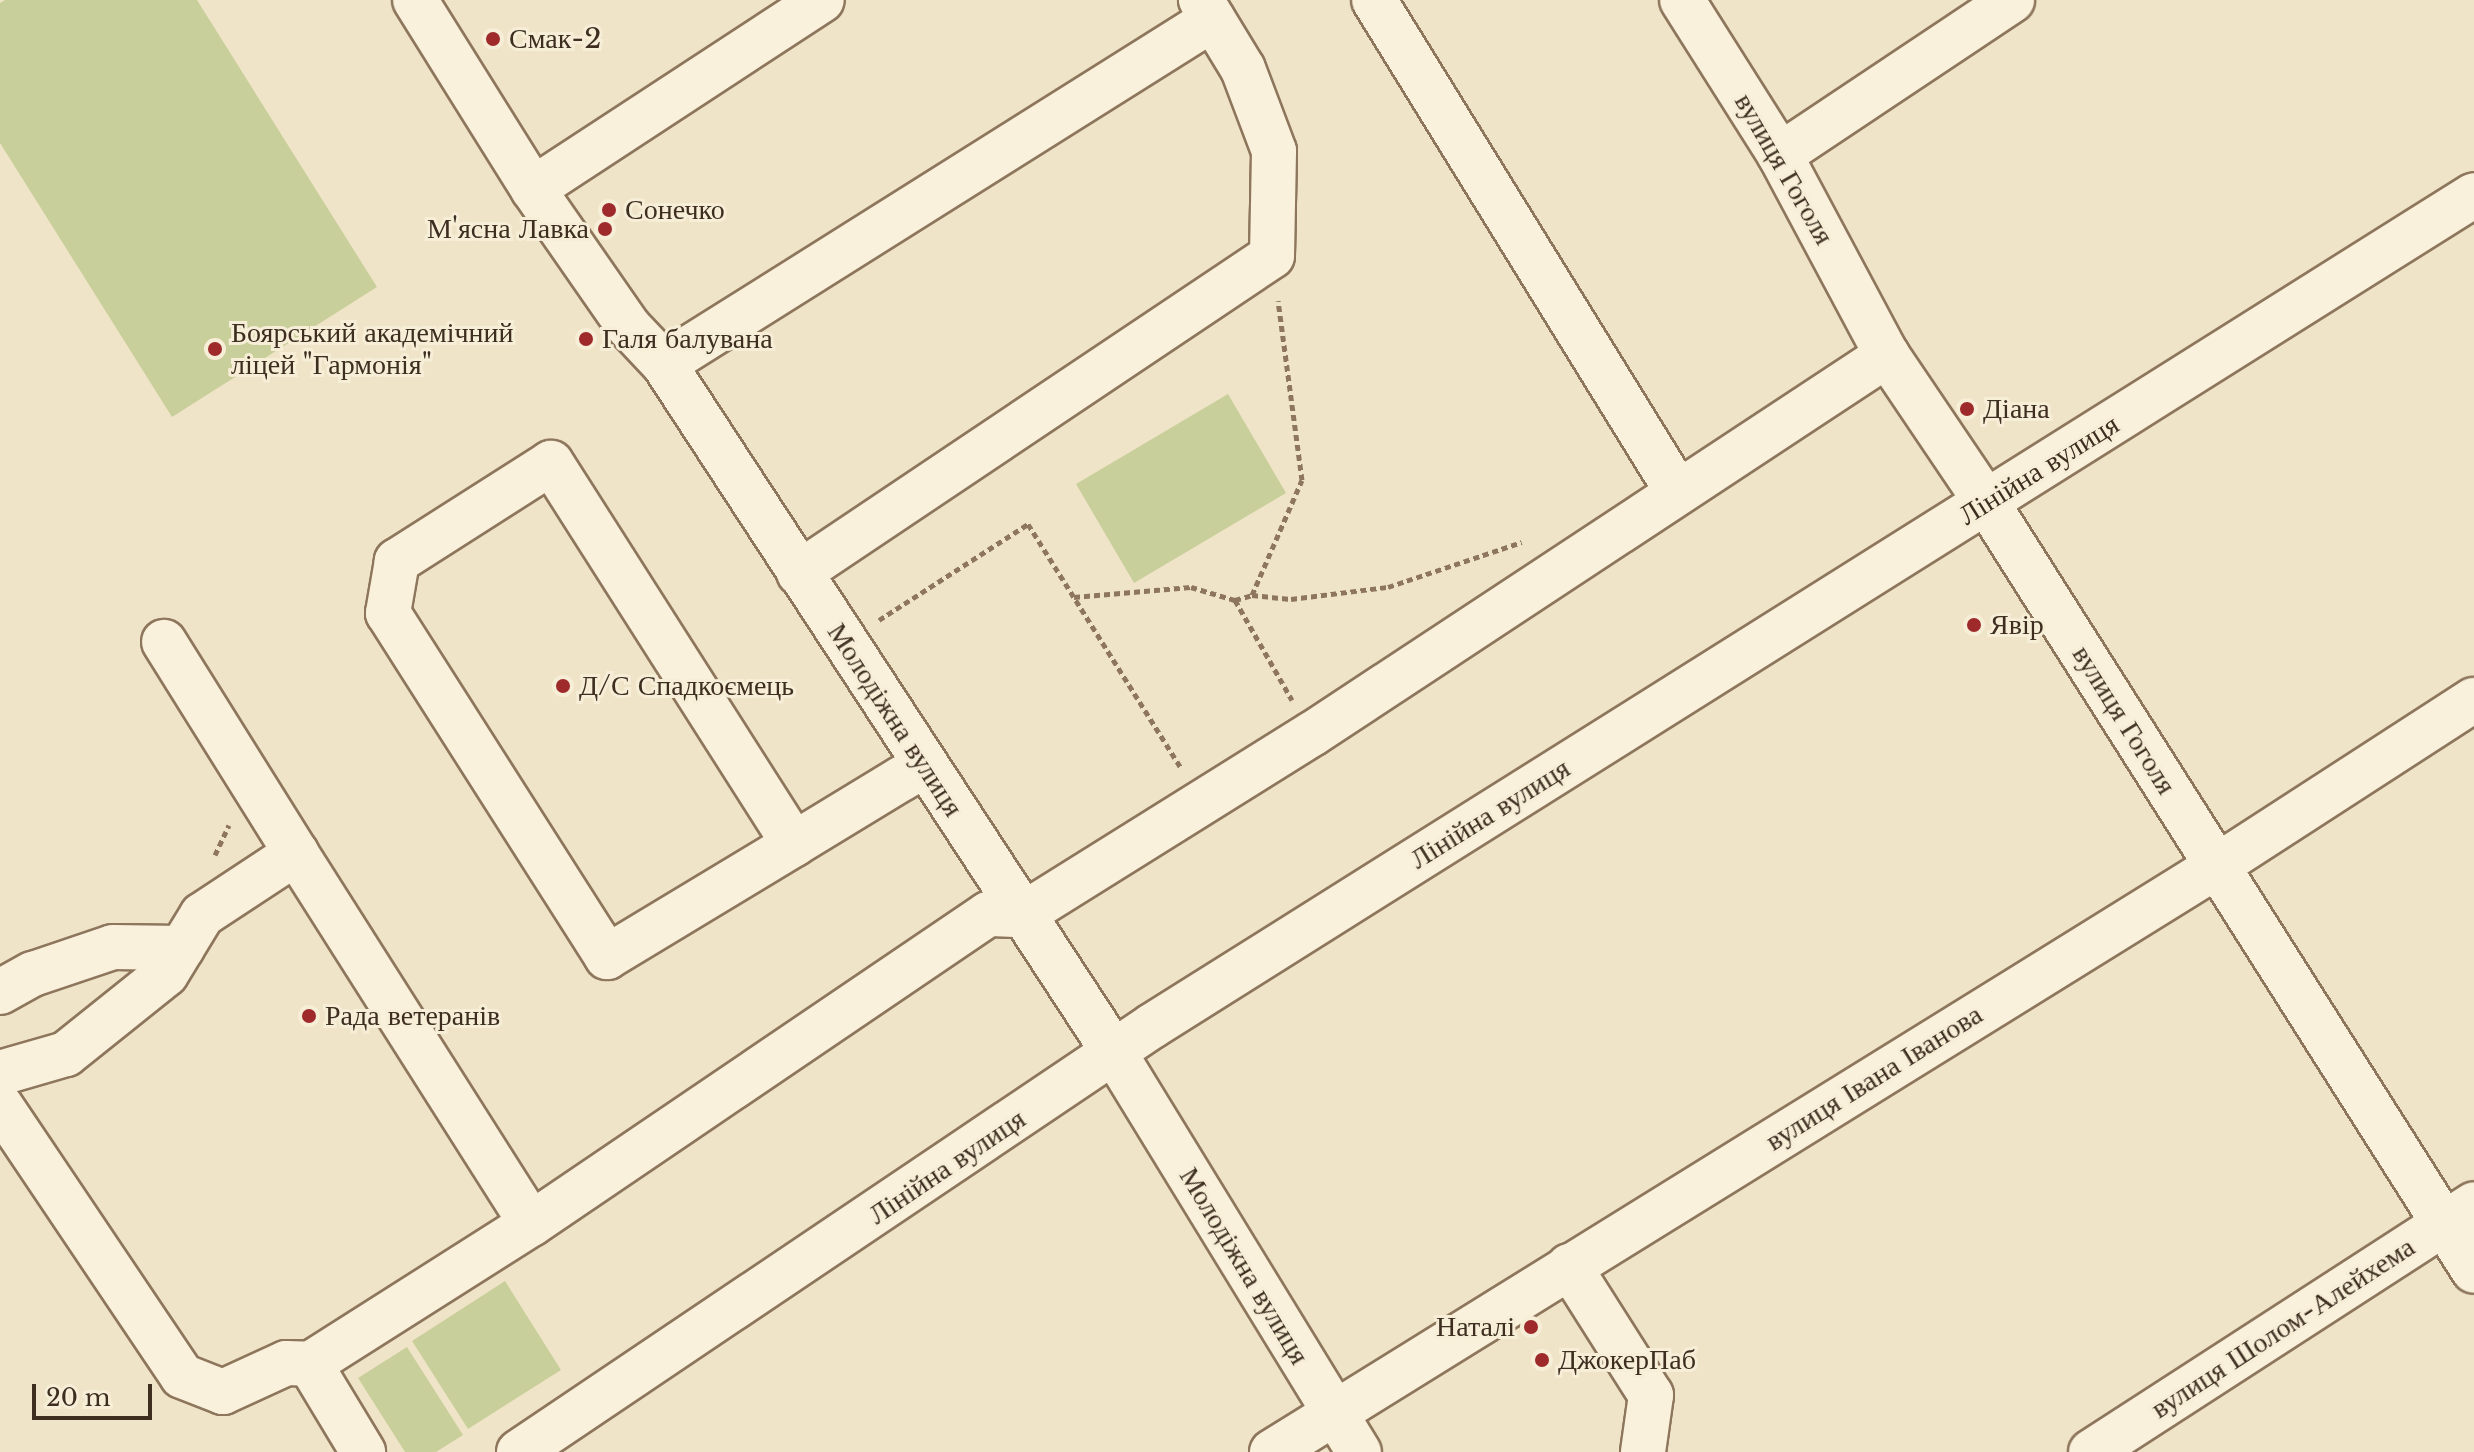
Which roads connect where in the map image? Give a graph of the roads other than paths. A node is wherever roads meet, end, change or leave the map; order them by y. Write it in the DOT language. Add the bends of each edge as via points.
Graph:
graph roads {
  1 [pos="415,0"];
  2 [pos="822,0"];
  3 [pos="1374,0"];
  4 [pos="1682,0"];
  5 [pos="2012,0"];
  6 [pos="1207,10"];
  7 [pos="1780,155"];
  8 [pos="533,189"];
  9 [pos="2474,195"];
  10 [pos="1887,355"];
  11 [pos="664,364"];
  12 [pos="1677,491"];
  13 [pos="1987,503"];
  14 [pos="799,573"];
  15 [pos="164,642"];
  16 [pos="2474,700"];
  17 [pos="925,765"];
  18 [pos="794,844"];
  19 [pos="296,853"];
  20 [pos="2217,866"];
  21 [pos="1022,915"];
  22 [pos="192,932"];
  23 [pos="0,992"];
  24 [pos="1115,1054"];
  25 [pos="0,1073"];
  26 [pos="0,1105"];
  27 [pos="2459,1214"];
  28 [pos="531,1224"];
  29 [pos="1569,1266"];
  30 [pos="2474,1271"];
  31 [pos="310,1364"];
  32 [pos="1333,1412"];
  33 [pos="363,1452"];
  34 [pos="519,1452"];
  35 [pos="1272,1452"];
  36 [pos="1359,1452"];
  37 [pos="1643,1452"];
  38 [pos="2091,1452"];
  1 -- 8 [label="street, Молодіжна вулиця"];
  2 -- 8 [label="street"];
  3 -- 12 [label="street"];
  4 -- 7 [label="street, вулиця Гоголя"];
  5 -- 7 [label="street"];
  6 -- 11 [label="street"];
  6 -- 14 [label="street" via="1243,69 1274,151 1272,256"];
  7 -- 10 [label="street, вулиця Гоголя"];
  8 -- 11 [label="street, Молодіжна вулиця" via="629,327"];
  9 -- 13 [label="street, Лінійна вулиця"];
  10 -- 12 [label="street"];
  10 -- 13 [label="street, вулиця Гоголя"];
  11 -- 14 [label="street, Молодіжна вулиця"];
  12 -- 21 [label="street" via="1312,734"];
  13 -- 20 [label="street, вулиця Гоголя"];
  13 -- 24 [label="street, Лінійна вулиця"];
  14 -- 17 [label="street, Молодіжна вулиця"];
  15 -- 19 [label="street"];
  16 -- 20 [label="street, вулиця Івана Іванова"];
  17 -- 18 [label="street"];
  17 -- 21 [label="street, Молодіжна вулиця"];
  18 -- 18 [label="street" via="607,957 388,613 397,561 551,463"];
  19 -- 22 [label="street"];
  19 -- 28 [label="street"];
  20 -- 27 [label="street, вулиця Гоголя"];
  20 -- 29 [label="street, вулиця Івана Іванова"];
  21 -- 24 [label="street, Молодіжна вулиця"];
  21 -- 28 [label="street" via="988,914"];
  22 -- 23 [label="street" via="113,947 33,974"];
  22 -- 25 [label="street" via="166,974 66,1054"];
  24 -- 32 [label="street, Молодіжна вулиця"];
  24 -- 34 [label="street, Лінійна вулиця"];
  26 -- 31 [label="street" via="182,1376 223,1392 286,1363"];
  27 -- 30 [label="street, вулиця Гоголя"];
  27 -- 38 [label="street, вулиця Шолом-Алейхема"];
  28 -- 31 [label="street"];
  29 -- 32 [label="street, вулиця Івана Іванова"];
  29 -- 37 [label="street" via="1651,1395"];
  31 -- 33 [label="street"];
  32 -- 35 [label="street, вулиця Івана Іванова"];
  32 -- 36 [label="street, Молодіжна вулиця"];
}
